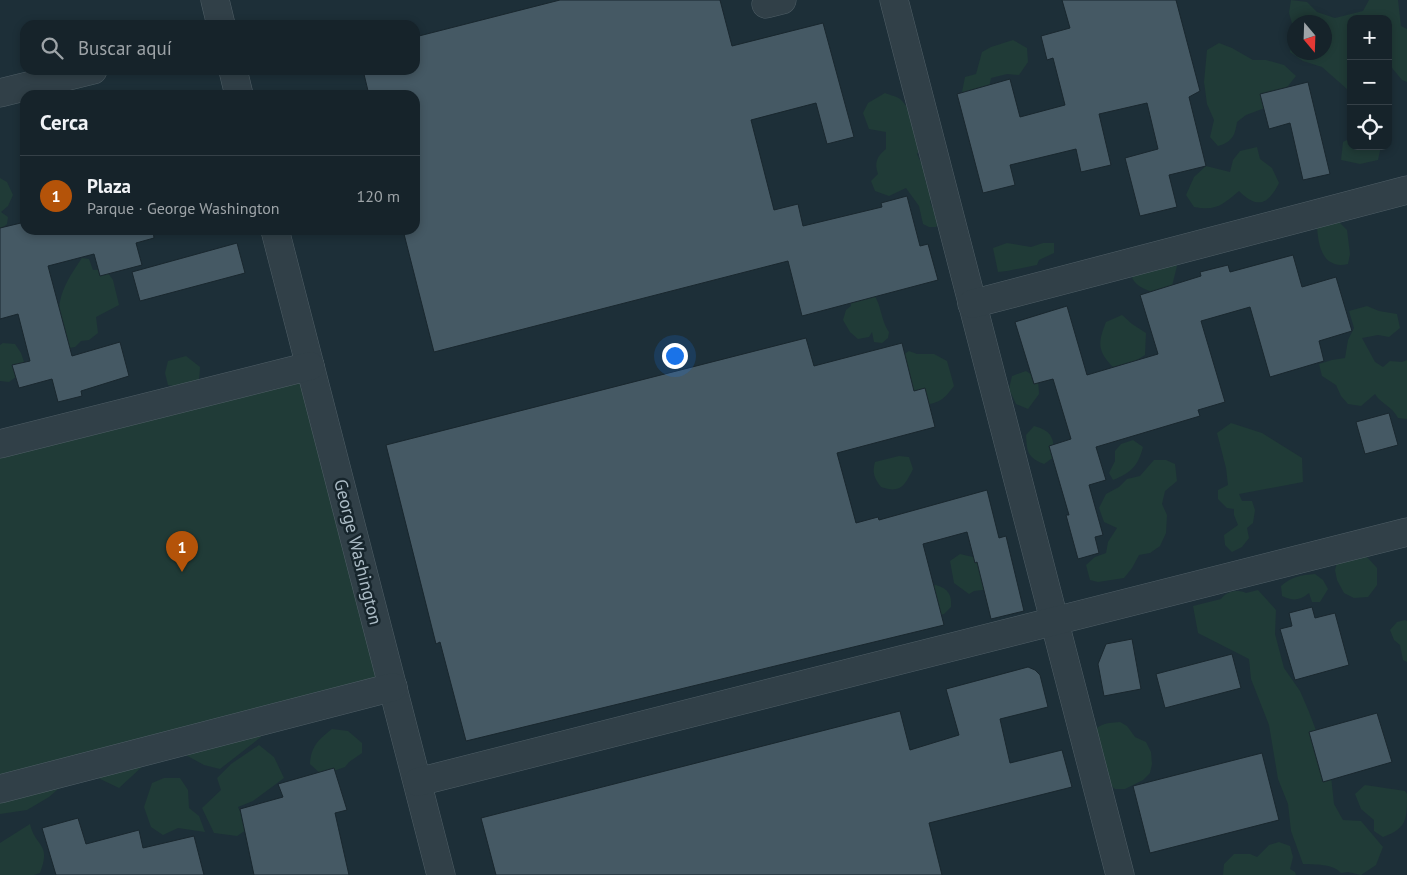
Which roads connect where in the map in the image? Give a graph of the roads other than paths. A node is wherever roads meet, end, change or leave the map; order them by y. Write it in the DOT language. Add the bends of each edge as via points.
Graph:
graph roads {
  1 [pos="215,0"];
  2 [pos="894,0"];
  3 [pos="220,20"];
  4 [pos="73,75"];
  5 [pos="234,75"];
  6 [pos="238,90"];
  7 [pos="0,93"];
  8 [pos="1407,190"];
  9 [pos="276,235"];
  10 [pos="972,304"];
  11 [pos="310,366"];
  12 [pos="0,444"];
  13 [pos="1407,532"];
  14 [pos="1054,621"];
  15 [pos="392,687"];
  16 [pos="418,782"];
  17 [pos="0,789"];
  18 [pos="441,875"];
  19 [pos="1120,875"];
  1 -- 3 [label="street"];
  2 -- 10 [label="street"];
  4 -- 7 [label="street"];
  5 -- 6 [label="street"];
  8 -- 10 [label="street"];
  9 -- 11 [label="street, George Washington"];
  10 -- 14 [label="street"];
  11 -- 12 [label="street"];
  11 -- 15 [label="street, George Washington"];
  13 -- 14 [label="street"];
  14 -- 16 [label="street"];
  14 -- 19 [label="street"];
  15 -- 16 [label="street, George Washington"];
  15 -- 17 [label="street"];
  16 -- 18 [label="street, George Washington"];
}
